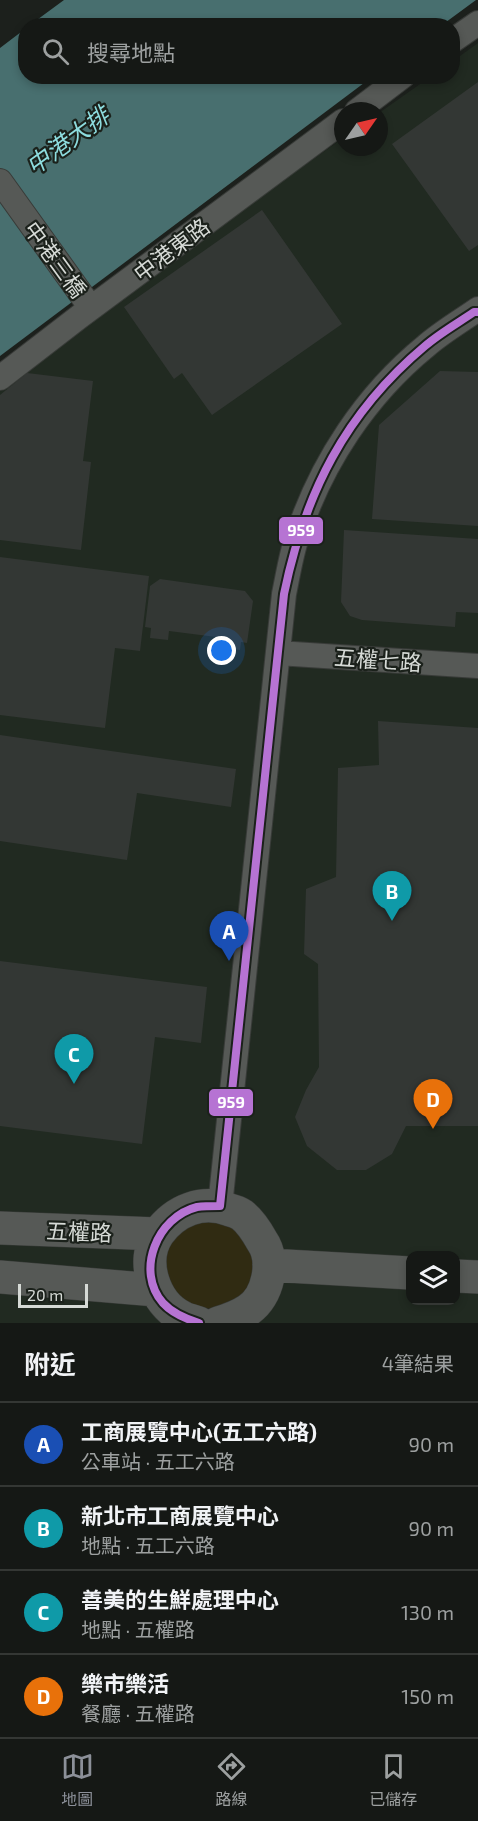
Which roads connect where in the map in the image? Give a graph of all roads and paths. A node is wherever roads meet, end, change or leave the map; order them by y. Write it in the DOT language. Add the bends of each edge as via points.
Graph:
graph roads {
  1 [pos="478,23"];
  2 [pos="460,36"];
  3 [pos="392,84"];
  4 [pos="369,102"];
  5 [pos="334,127"];
  6 [pos="0,181"];
  7 [pos="86,302"];
  8 [pos="477,311"];
  9 [pos="0,378"];
  10 [pos="278,653"];
  11 [pos="478,666"];
  12 [pos="220,1206"];
  13 [pos="0,1228"];
  14 [pos="158,1234"];
  15 [pos="269,1265"];
  16 [pos="406,1274"];
  17 [pos="460,1276"];
  18 [pos="0,1277"];
  19 [pos="478,1277"];
  20 [pos="156,1290"];
  21 [pos="199,1323"];
  22 [pos="218,1323"];
  1 -- 2 [label="street"];
  3 -- 4 [label="street"];
  5 -- 7 [label="street, 中港東路"];
  6 -- 7 [label="street, 中港三橋"];
  7 -- 9 [label="street, 中港東路"];
  8 -- 10 [label="street" via="426,346 383,386 347,432 318,483 297,537 284,594"];
  10 -- 11 [label="street, 五權七路"];
  10 -- 12 [label="street"];
  12 -- 14 [label="street" via="191,1207"];
  12 -- 15 [label="street" via="242,1215 254,1228 266,1246"];
  13 -- 14 [label="street, 五權路"];
  14 -- 20 [label="street" via="150,1263"];
  15 -- 16 [label="street"];
  15 -- 22 [label="street" via="268,1280 249,1310"];
  17 -- 19 [label="street"];
  18 -- 20 [label="street"];
  20 -- 21 [label="street" via="182,1318"];
}
